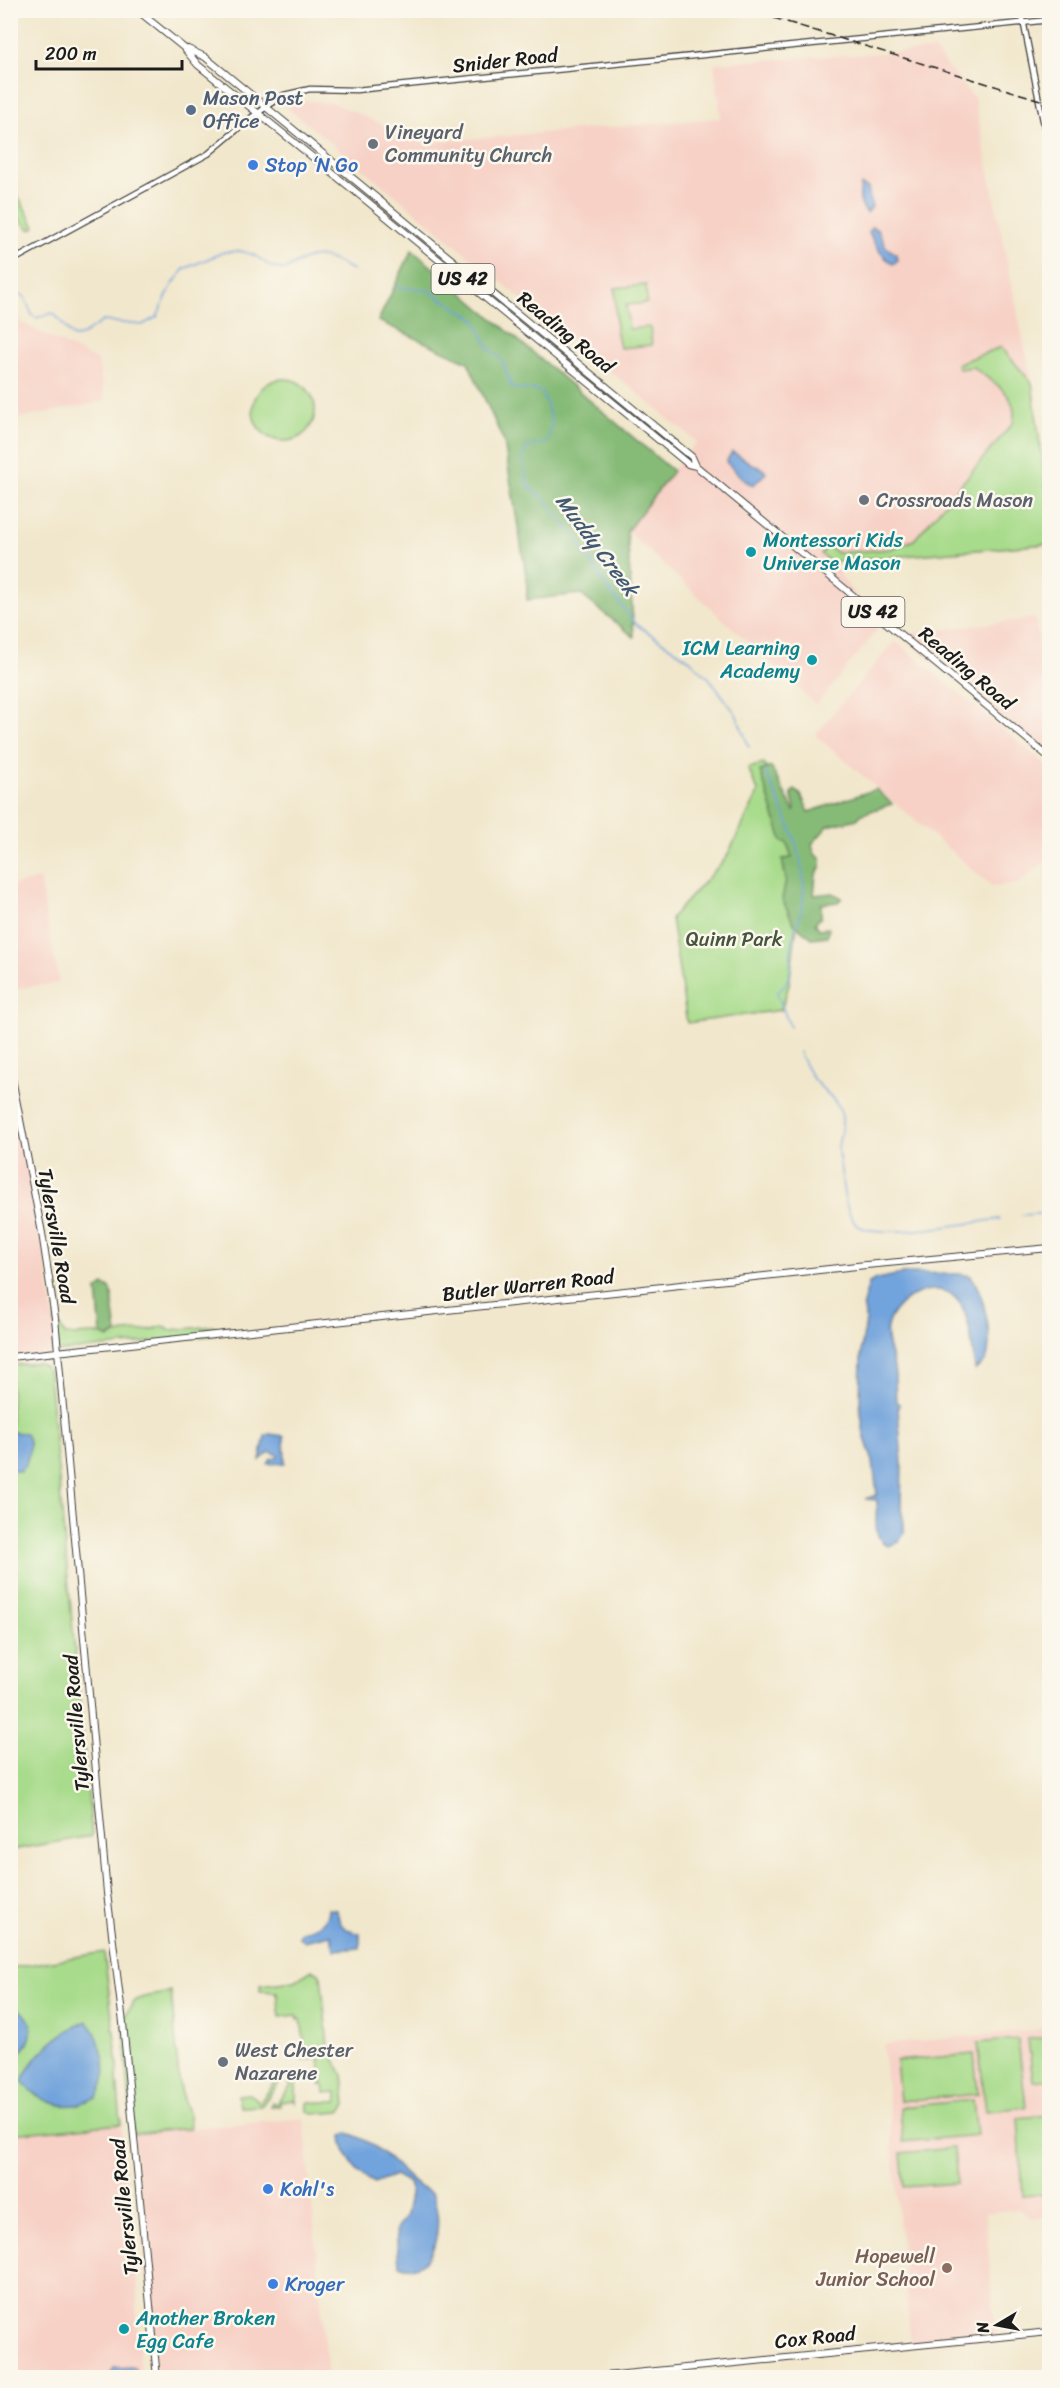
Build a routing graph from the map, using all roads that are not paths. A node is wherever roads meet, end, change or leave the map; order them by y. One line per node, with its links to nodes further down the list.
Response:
1 (137, 10): 5 (main road, Reading Road / US 42)
2 (1021, 10): 4 (street)
3 (1050, 20): 4 (street, Snider Road)
4 (1023, 23): 6 (street, Snider Road); 8 (street)
5 (184, 48): 6 (main road, Reading Road / US 42); 7 (main road, Reading Road / US 42)
6 (266, 107): 7 (street, Snider Road); 10 (main road, Reading Road / US 42)
7 (258, 112): 9 (street, Snider Road); 10 (main road, Reading Road / US 42)
8 (1050, 156)
9 (10, 262)
10 (696, 466): 11 (main road, Reading Road / US 42)
11 (1050, 758)
12 (10, 1068): 14 (main road, Tylersville Road)
13 (1050, 1248): 14 (main road, Butler Warren Road)
14 (58, 1352): 15 (main road, Butler Warren Road); 17 (main road, Tylersville Road)
15 (10, 1357)
16 (1050, 2332): 18 (main road, Cox Road)
17 (157, 2378)
18 (584, 2378)

